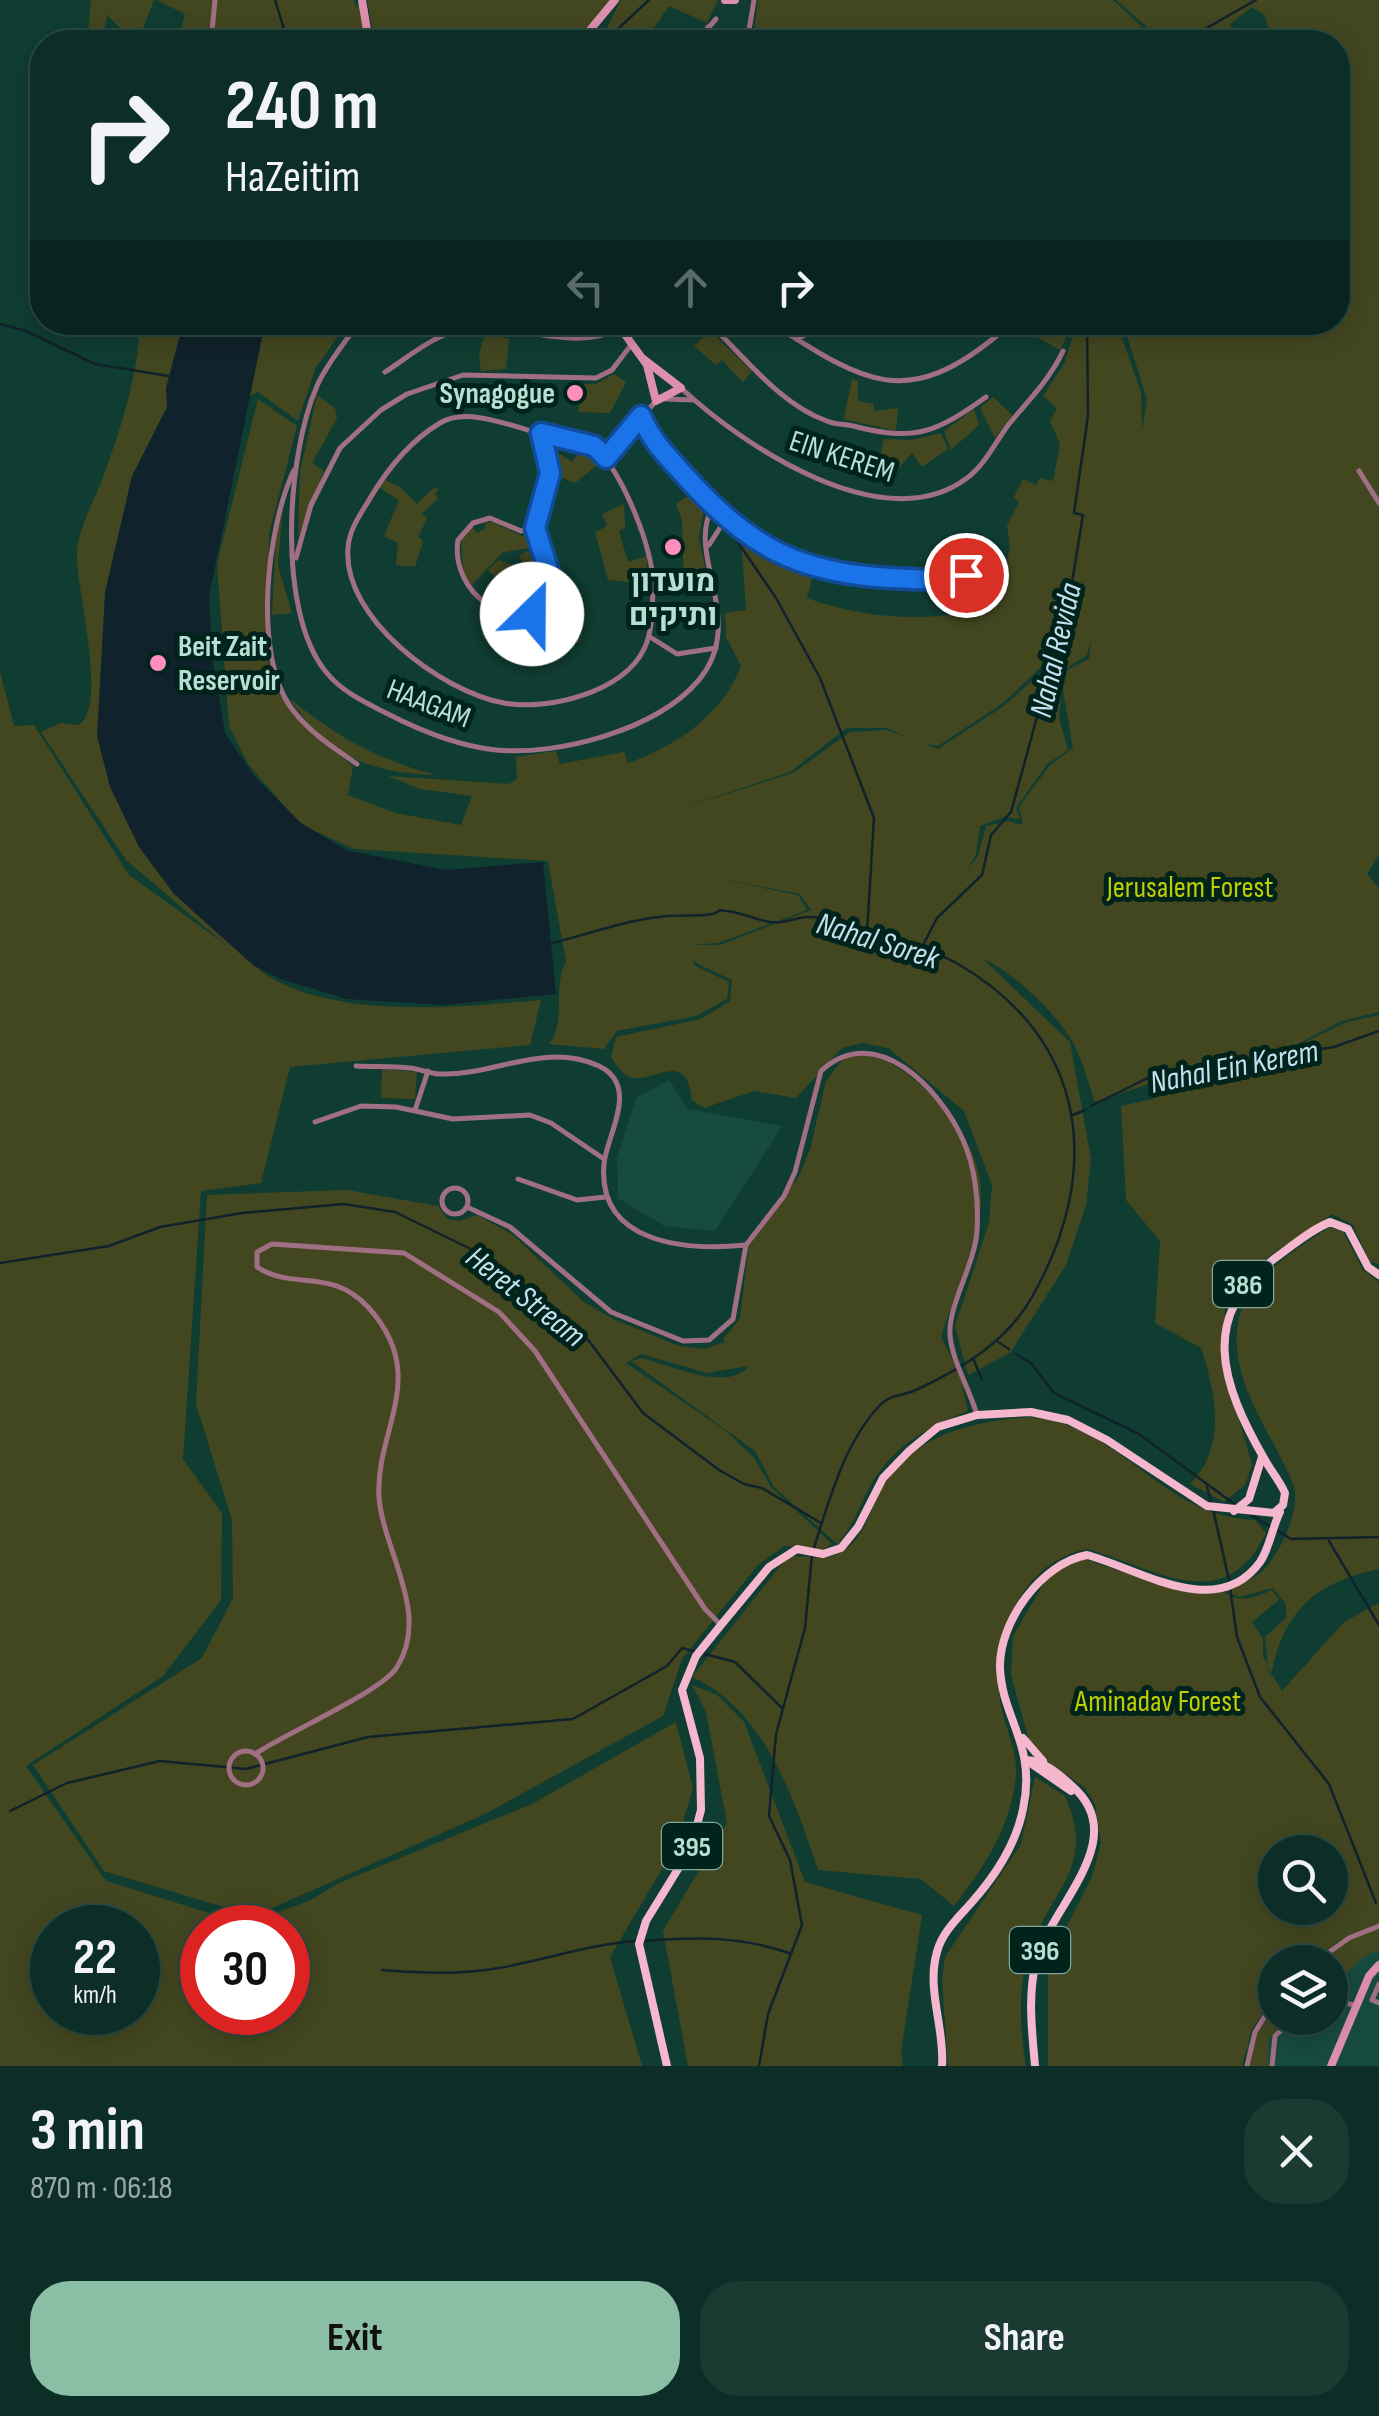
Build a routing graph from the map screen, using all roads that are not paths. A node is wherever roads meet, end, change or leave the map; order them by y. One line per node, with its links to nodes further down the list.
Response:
1 (215, 0): 9 (street)
2 (362, 0): 10 (street)
3 (615, 0): 11 (street)
4 (725, 0): 5 (street)
5 (735, 0)
6 (754, 0): 14 (street)
7 (716, 18): 8 (street)
8 (708, 27): 12 (street); 13 (street)
9 (212, 30)
10 (367, 30)
11 (597, 30)
12 (706, 30)
13 (710, 30)
14 (749, 30)
15 (350, 335): 38 (street, HAAGAM)
16 (450, 335): 28 (street)
17 (540, 335): 18 (street)
18 (601, 335)
19 (624, 335): 25 (street)
20 (722, 335): 30 (street)
21 (789, 335): 24 (street)
22 (805, 335): 24 (street)
23 (997, 335): 24 (street)
24 (796, 340)
25 (631, 345): 27 (street); 45 (street)
26 (1064, 350): 32 (street, EIN KEREM)
27 (642, 358): 29 (street); 31 (street)
28 (385, 372)
29 (681, 388): 31 (street); 32 (street, EIN KEREM)
30 (986, 397)
31 (660, 400): 32 (street); 33 (street)
32 (694, 400)
33 (641, 416): 35 (street); 41 (street)
34 (541, 433): 36 (street); 43 (street); 47 (street)
35 (622, 436): 36 (street); 37 (street)
36 (594, 446): 37 (street)
37 (606, 458): 47 (street)
38 (298, 464): 45 (street, HAAGAM); 49 (street)
39 (1360, 471): 40 (street)
40 (1379, 503)
41 (713, 507): 42 (street); 44 (street)
42 (726, 519): 44 (street); 46 (street)
43 (535, 528): 43 (street)
44 (708, 547): 48 (street)
45 (294, 560): 48 (street, HAAGAM)
46 (998, 566)
47 (648, 636): 48 (street)
48 (716, 648)
49 (356, 764)
50 (356, 1066): 51 (street)
51 (428, 1070): 52 (street); 54 (street)
52 (414, 1112): 53 (street); 54 (street)
53 (315, 1122)
54 (604, 1159): 56 (street)
55 (518, 1180): 56 (street)
56 (606, 1197): 58 (street)
57 (467, 1207): 57 (street); 58 (street)
58 (746, 1245): 60 (street)
59 (1379, 1275): 61 (main road, 386)
60 (978, 1415): 66 (main road, 395); 69 (main road, 395)
61 (1262, 1456): 62 (main road); 63 (main road, 386)
62 (1255, 1484): 63 (main road); 64 (main road)
63 (1280, 1484): 65 (main road)
64 (1249, 1499): 66 (main road); 67 (main road)
65 (1281, 1508): 67 (main road); 68 (main road)
66 (1234, 1511): 67 (main road, 395)
67 (1261, 1513): 68 (main road)
68 (1272, 1531): 70 (main road)
69 (721, 1625): 71 (street); 84 (main road, 395)
70 (1021, 1735): 72 (main road); 73 (main road)
71 (255, 1754): 71 (street)
72 (1026, 1760): 73 (main road); 74 (main road); 85 (main road)
73 (1050, 1768): 74 (main road)
74 (1095, 1847): 86 (main road, 396)
75 (1379, 1926): 76 (street)
76 (1339, 1945)
77 (1379, 1966): 81 (street)
78 (1379, 1984): 79 (street)
79 (1379, 2003)
80 (1348, 2004): 81 (street)
81 (1356, 2006): 89 (street)
82 (1258, 2027): 87 (street)
83 (1277, 2035): 88 (street)
84 (667, 2066)
85 (942, 2066)
86 (1035, 2066)
87 (1247, 2066)
88 (1272, 2066)
89 (1332, 2066)

